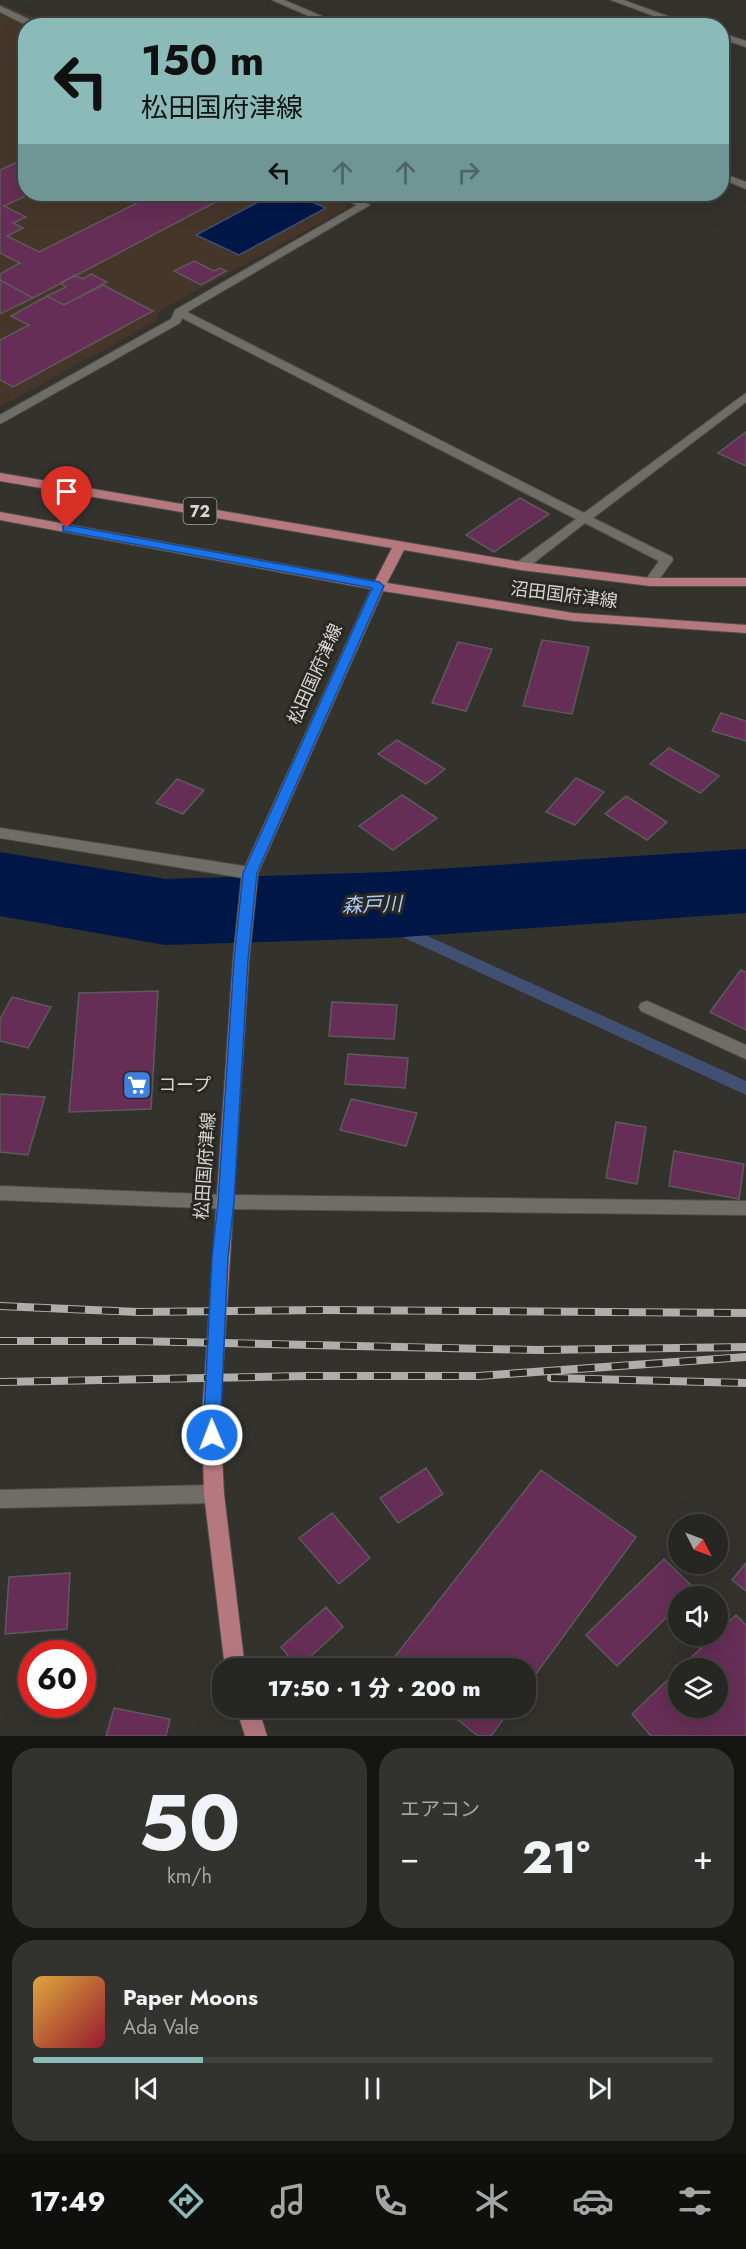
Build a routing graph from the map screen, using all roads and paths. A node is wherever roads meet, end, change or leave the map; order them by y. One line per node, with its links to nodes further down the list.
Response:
1 (276, 0): 5 (street)
2 (615, 0): 6 (street)
3 (0, 9): 4 (street)
4 (19, 18)
5 (321, 18)
6 (668, 18)
7 (729, 38): 8 (street)
8 (746, 44)
9 (729, 179): 10 (street)
10 (746, 186)
11 (354, 201): 12 (street)
12 (179, 312): 14 (street); 17 (street)
13 (746, 396): 17 (street)
14 (0, 420)
15 (0, 477): 18 (main road, 72)
16 (0, 516): 22 (main road, 72)
17 (586, 517): 19 (street); 20 (street)
18 (400, 545): 19 (main road, 沼田国府津線); 22 (main road, 松田国府津線)
19 (521, 566): 20 (main road, 沼田国府津線)
20 (650, 582): 21 (main road, 沼田国府津線)
21 (746, 582)
22 (379, 586): 23 (main road, 沼田国府津線); 25 (main road, 松田国府津線)
23 (746, 629)
24 (0, 833): 25 (street)
25 (250, 878): 29 (main road, 松田国府津線)
26 (647, 1007): 27 (street)
27 (746, 1052)
28 (0, 1192): 29 (street)
29 (226, 1202): 30 (street); 31 (main road, 松田国府津線)
30 (746, 1208)
31 (214, 1494): 32 (street); 33 (main road, 松田国府津線)
32 (0, 1499)
33 (234, 1658)
34 (250, 1718): 35 (main road)
35 (256, 1736)

